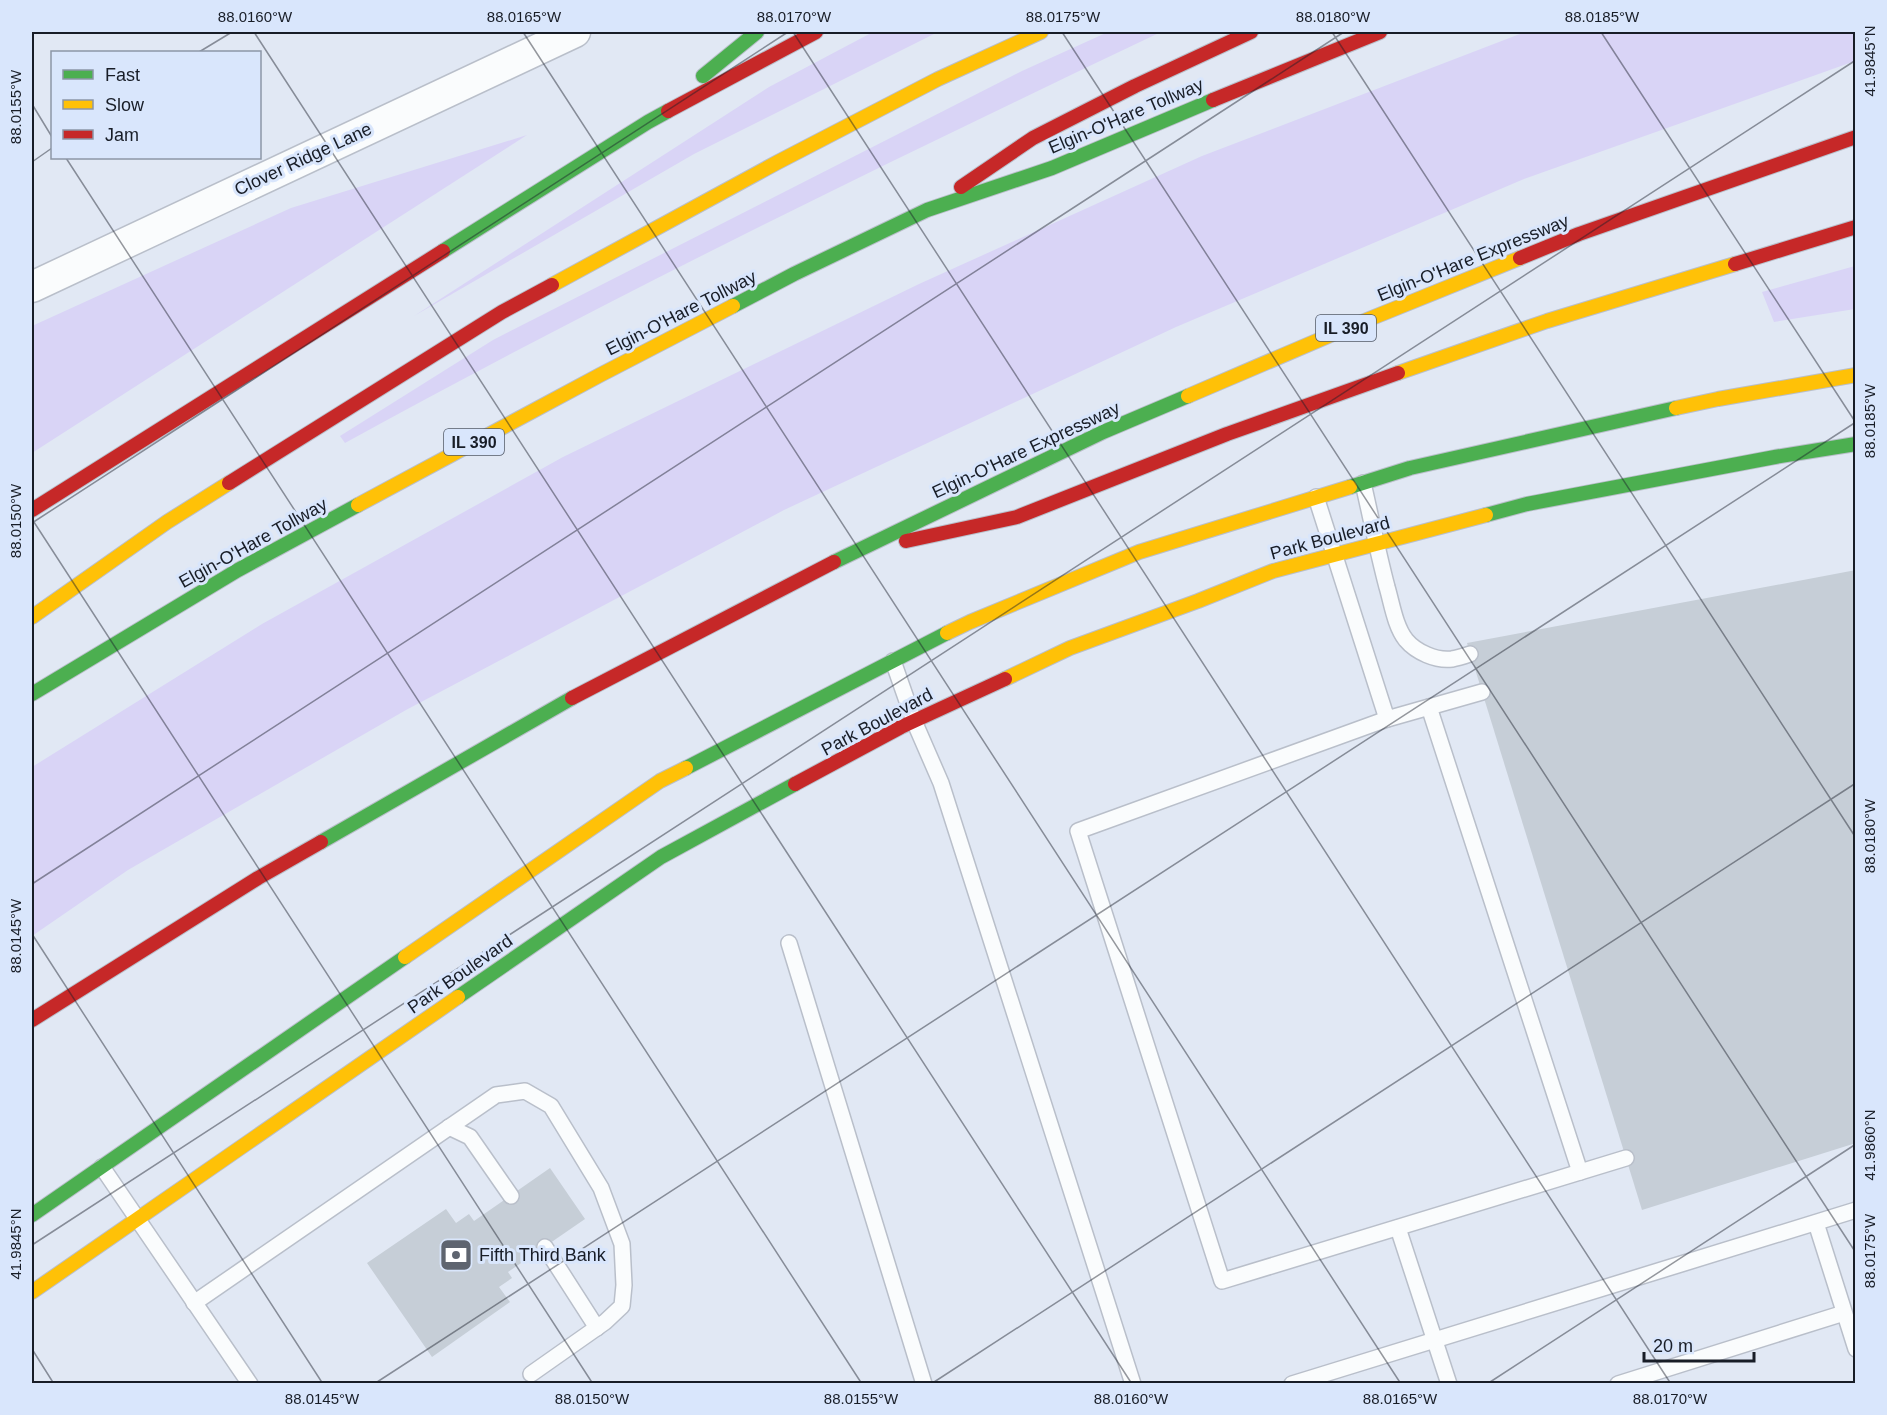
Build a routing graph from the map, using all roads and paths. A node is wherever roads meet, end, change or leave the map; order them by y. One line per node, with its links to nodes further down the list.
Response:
1 (575, 32): 7 (street, Clover Ridge Lane)
2 (757, 32): 8 (main road)
3 (816, 32): 8 (main road)
4 (1041, 32): 21 (main road)
5 (1251, 32): 10 (main road)
6 (1380, 32): 10 (main road, Elgin-O'Hare Tollway / IL 390)
7 (530, 41): 12 (street, Clover Ridge Lane)
8 (648, 122): 17 (main road)
9 (1856, 137): 19 (main road, Elgin-O'Hare Expressway / IL 390)
10 (927, 210): 25 (main road, Elgin-O'Hare Tollway / IL 390)
11 (1856, 227): 19 (main road)
12 (32, 287)
13 (1856, 375): 15 (main road)
14 (1856, 444): 18 (main road, Park Boulevard)
15 (1363, 483): 16 (main road); 18 (lane)
16 (1316, 497): 20 (lane); 23 (main road)
17 (32, 510)
18 (1376, 544): 20 (main road, Park Boulevard); 22 (lane)
19 (851, 553): 30 (main road, IL 390)
20 (1335, 555): 27 (lane); 28 (main road, Park Boulevard)
21 (32, 617)
22 (1470, 654)
23 (893, 661): 28 (lane); 33 (main road)
24 (1482, 692): 26 (lane)
25 (32, 694)
26 (1429, 707): 27 (lane); 34 (lane)
27 (1387, 719): 40 (lane)
28 (914, 721): 38 (main road, Park Boulevard); 51 (lane)
29 (789, 943): 50 (lane)
30 (32, 1020)
31 (448, 1127): 35 (lane); 43 (lane); 45 (lane)
32 (1626, 1158): 34 (lane)
33 (102, 1167): 37 (main road); 38 (lane)
34 (1580, 1172): 40 (lane)
35 (511, 1196)
36 (1856, 1210): 39 (lane)
37 (32, 1215)
38 (137, 1220): 42 (main road, Park Boulevard); 43 (lane)
39 (1816, 1223): 44 (lane); 46 (lane)
40 (1398, 1228): 46 (lane)
41 (545, 1247): 45 (lane)
42 (32, 1292)
43 (194, 1303): 49 (lane)
44 (1844, 1312): 47 (lane); 54 (lane)
45 (597, 1328): 48 (lane)
46 (1435, 1339): 52 (lane); 53 (lane)
47 (1856, 1350)
48 (531, 1374)
49 (250, 1383)
50 (924, 1383)
51 (1133, 1383)
52 (1292, 1383)
53 (1449, 1383)
54 (1618, 1383)

